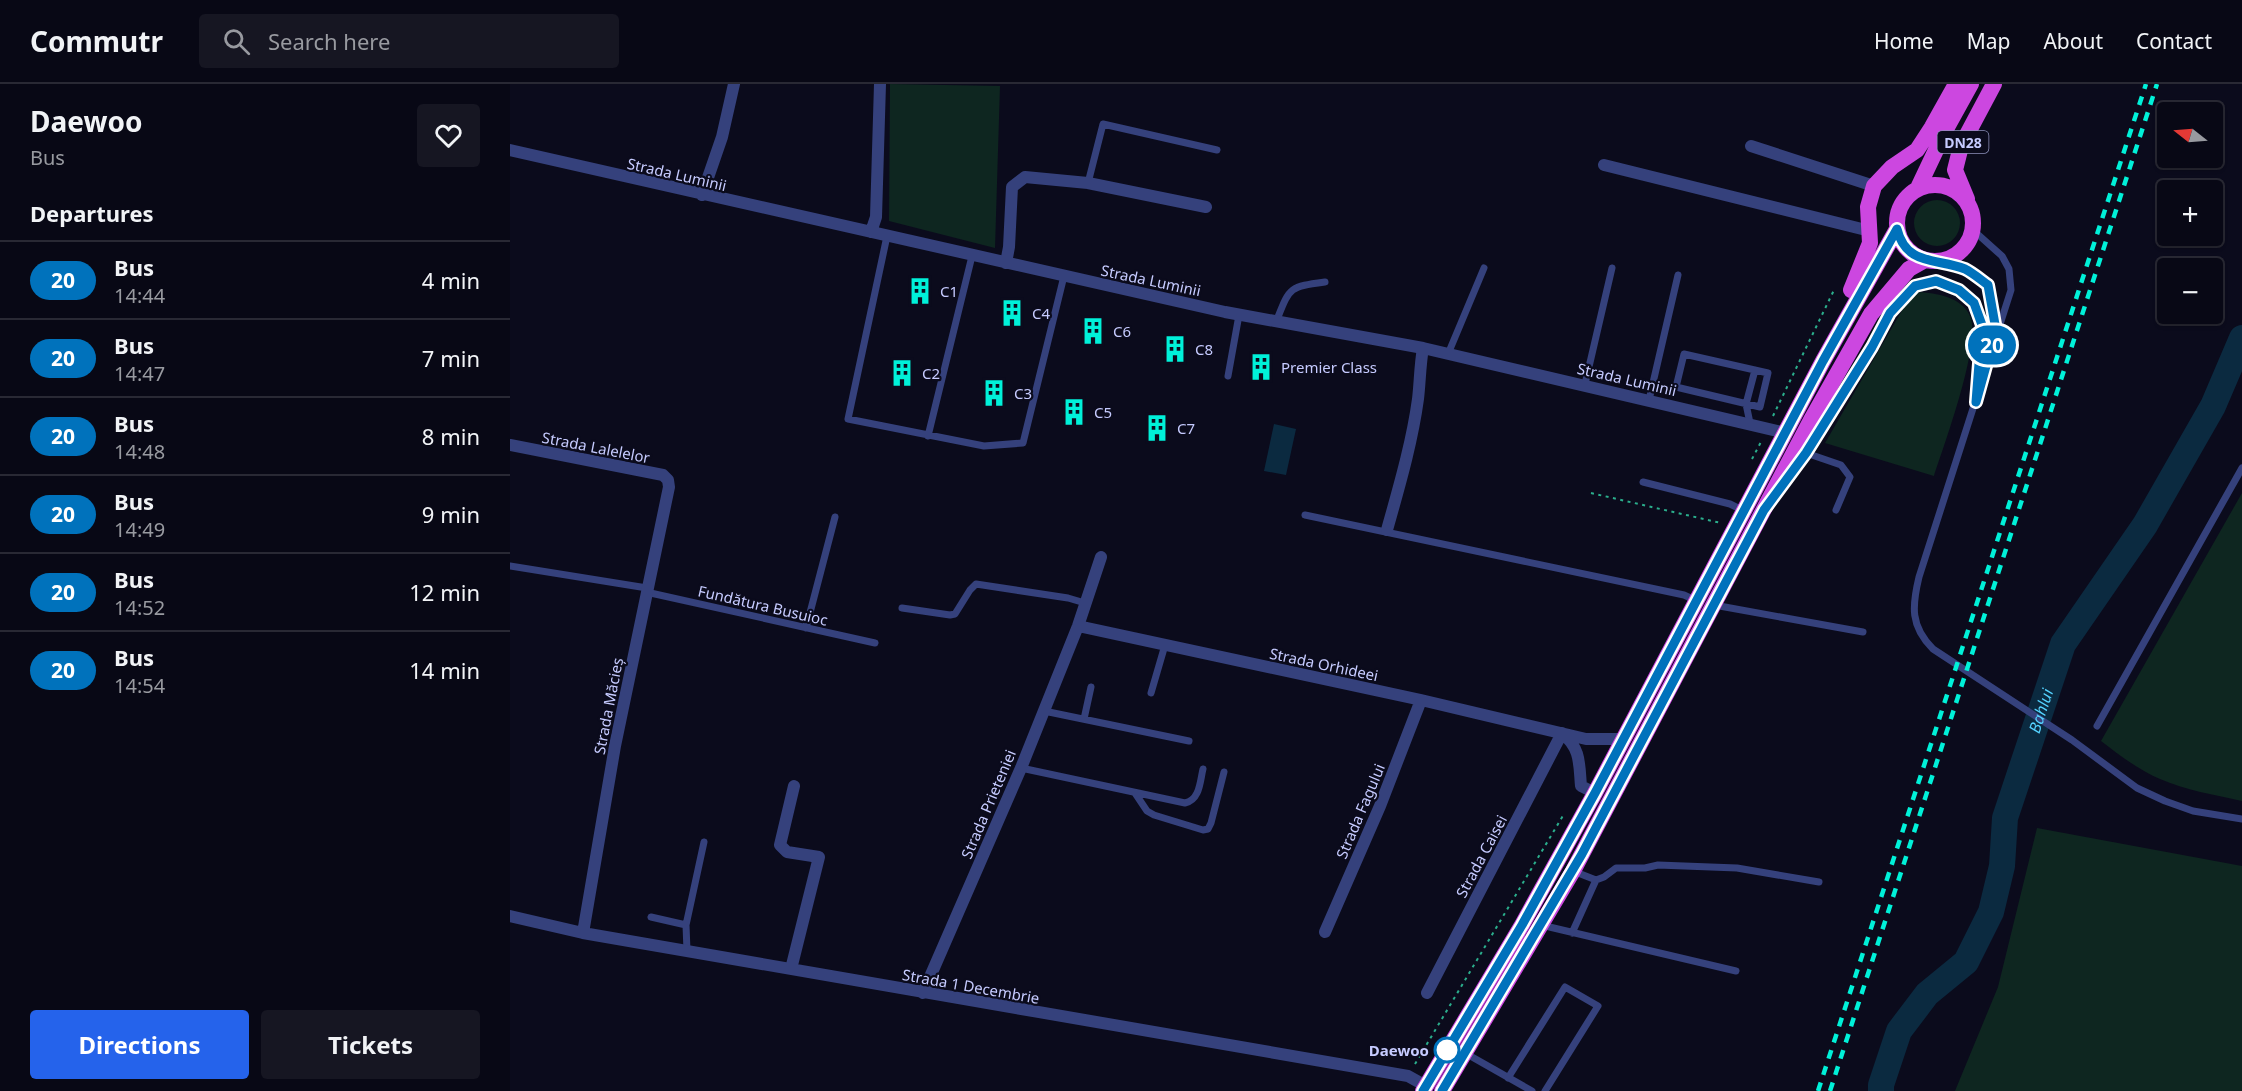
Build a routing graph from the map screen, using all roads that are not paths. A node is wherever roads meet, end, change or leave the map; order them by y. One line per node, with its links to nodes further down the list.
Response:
1 (734, 84): 13 (street)
2 (880, 84): 19 (street)
3 (1956, 84): 11 (highway)
4 (1971, 84): 12 (highway, DN28)
5 (1994, 84): 14 (highway, DN28)
6 (1751, 146): 11 (street)
7 (510, 150): 13 (street, Strada Luminii)
8 (1217, 150): 10 (lane)
9 (1604, 165): 18 (street)
10 (1088, 183): 15 (street); 23 (street)
11 (1874, 186): 18 (highway)
12 (1918, 188): 14 (highway); 16 (highway, DN28)
13 (702, 195): 19 (street, Strada Luminii)
14 (1968, 203): 17 (highway, DN28)
15 (1206, 207)
16 (1897, 229): 22 (highway); 34 (highway, DN28)
17 (1973, 230): 22 (highway); 31 (lane)
18 (1870, 231): 34 (highway)
19 (871, 232): 20 (street, Strada Luminii)
20 (887, 236): 21 (street, Strada Luminii); 43 (lane)
21 (972, 256): 23 (street, Strada Luminii); 43 (lane)
22 (1932, 261): 31 (lane); 49 (highway)
23 (1006, 263): 27 (street, Strada Luminii)
24 (1485, 268): 33 (lane)
25 (1612, 268): 37 (lane)
26 (1678, 274): 38 (lane)
27 (1064, 276): 29 (street, Strada Luminii); 43 (lane)
28 (1326, 282): 30 (lane)
29 (1239, 315): 30 (street, Strada Luminii); 36 (lane)
30 (1276, 322): 32 (street, Strada Luminii)
31 (1996, 330): 39 (lane)
32 (1423, 348): 33 (street, Strada Luminii); 54 (street)
33 (1448, 354): 37 (street, Strada Luminii)
34 (1823, 361): 42 (highway, DN28)
35 (1755, 370): 40 (lane); 40 (lane); 40 (lane)
36 (1228, 376)
37 (1585, 384): 38 (street, Strada Luminii)
38 (1649, 400): 41 (street, Strada Luminii)
39 (1976, 402): 45 (lane); 82 (lane)
40 (1746, 404): 41 (lane)
41 (1750, 423): 42 (street, Strada Luminii)
42 (1786, 432): 51 (highway, DN28)
43 (928, 436)
44 (510, 445): 48 (street, Strada Lalelelor)
45 (1806, 453): 49 (lane); 50 (lane)
46 (2242, 468): 72 (lane)
47 (1644, 482): 51 (lane)
48 (669, 487): 57 (street, Strada Măcieș)
49 (1764, 510): 60 (highway)
50 (1836, 510)
51 (1744, 511): 58 (highway, DN28)
52 (1305, 514): 54 (lane)
53 (836, 517): 63 (lane)
54 (1387, 530): 58 (lane)
55 (1101, 557): 59 (street, Strada Prieteniei)
56 (510, 566): 57 (lane, Fundătura Busuioc)
57 (646, 590): 63 (lane, Fundătura Busuioc); 92 (street, Strada Măcieș)
58 (1697, 601): 74 (highway, DN28)
59 (1085, 603): 61 (lane); 62 (street, Strada Prieteniei)
60 (1714, 605): 64 (lane); 84 (highway)
61 (902, 608)
62 (1078, 626): 66 (street, Strada Orhideei); 70 (street, Strada Prieteniei)
63 (806, 628): 65 (lane, Fundătura Busuioc)
64 (1863, 632)
65 (875, 643)
66 (1165, 645): 68 (lane); 69 (street, Strada Orhideei)
67 (1091, 687): 71 (lane)
68 (1151, 693)
69 (1421, 700): 73 (street, Strada Orhideei); 91 (street, Strada Fagului)
70 (1044, 711): 71 (lane); 76 (street, Strada Prieteniei)
71 (1084, 719): 75 (lane)
72 (2097, 726)
73 (1563, 733): 74 (street, Strada Orhideei); 81 (street); 98 (street, Strada Caisei)
74 (1624, 739): 81 (highway, DN28)
75 (1189, 741)
76 (1021, 768): 80 (lane); 97 (street, Strada Prieteniei)
77 (1203, 769): 80 (lane)
78 (1224, 772): 80 (lane)
79 (794, 786): 95 (street)
80 (1136, 792)
81 (1595, 793): 101 (highway, DN28)
82 (2242, 819)
83 (704, 843): 89 (lane)
84 (1573, 871): 85 (lane); 90 (highway)
85 (1596, 880): 86 (lane); 93 (lane)
86 (1819, 882)
87 (510, 916): 92 (street, Strada 1 Decembrie)
88 (651, 917): 89 (lane)
89 (686, 925): 94 (lane)
90 (1541, 925): 93 (lane); 99 (highway)
91 (1325, 932)
92 (583, 933): 94 (street, Strada 1 Decembrie)
93 (1572, 933): 96 (lane)
94 (687, 951): 95 (street, Strada 1 Decembrie)
95 (791, 969): 97 (street, Strada 1 Decembrie)
96 (1736, 971)
97 (923, 993): 101 (street, Strada 1 Decembrie)
98 (1427, 993)
99 (1465, 1053): 100 (lane); 102 (highway)
100 (1508, 1078): 103 (lane); 104 (lane)
101 (1424, 1088)
102 (1442, 1091)
103 (1532, 1091)
104 (1545, 1091)

